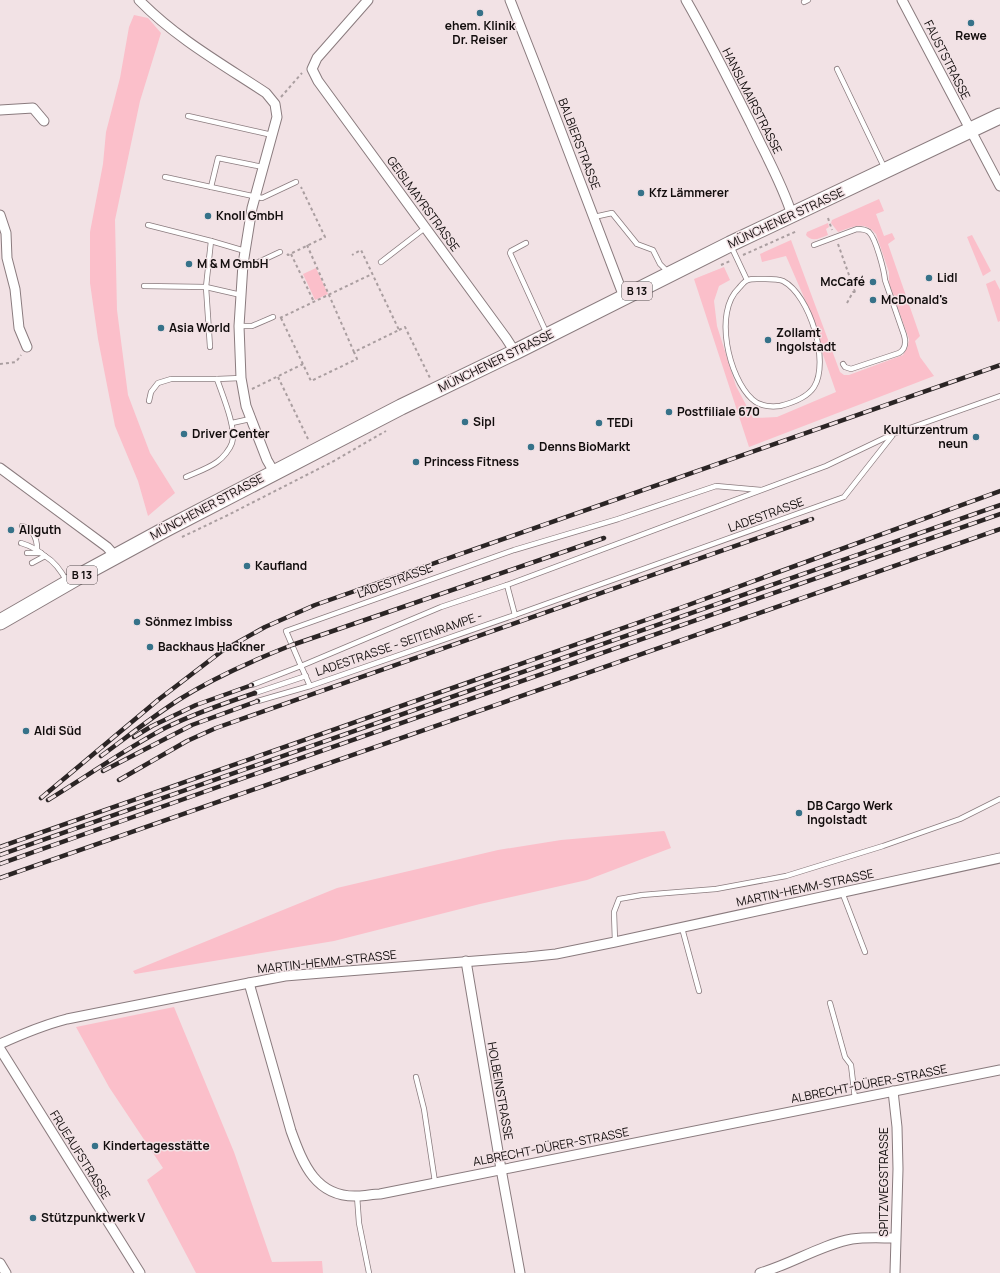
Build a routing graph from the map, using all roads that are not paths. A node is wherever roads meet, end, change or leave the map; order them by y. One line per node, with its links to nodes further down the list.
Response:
1 (139, 0): 12 (street)
2 (368, 0): 24 (street, GEISLMAYRSTRASSE)
3 (510, 0): 22 (street, BALBIERSTRASSE)
4 (686, 0): 21 (street, HANSLMAIRSTRASSE)
5 (902, 0): 11 (street, FAUSTSTRASSE)
6 (838, 69): 14 (lane)
7 (0, 110): 10 (street)
8 (188, 116): 12 (lane)
9 (1000, 116): 11 (main road, MÜNCHENER STRASSE / B 13)
10 (44, 120)
11 (970, 130): 14 (main road, MÜNCHENER STRASSE / B 13); 17 (street, FAUSTSTRASSE)
12 (272, 135): 13 (street)
13 (263, 167): 18 (lane); 19 (street)
14 (885, 171): 21 (main road, MÜNCHENER STRASSE / B 13)
15 (165, 177): 18 (lane)
16 (296, 182): 19 (lane)
17 (1000, 186)
18 (211, 188): 19 (lane)
19 (255, 197): 29 (street)
20 (0, 215): 31 (street)
21 (792, 215): 27 (main road, MÜNCHENER STRASSE / B 13)
22 (594, 217): 34 (lane); 39 (street, BALBIERSTRASSE)
23 (148, 225): 25 (lane)
24 (426, 228): 32 (lane); 45 (street, GEISLMAYRSTRASSE)
25 (211, 241): 29 (lane); 37 (lane)
26 (526, 243): 42 (lane)
27 (730, 244): 34 (main road, MÜNCHENER STRASSE / B 13); 35 (lane)
28 (814, 245): 46 (lane)
29 (245, 251): 33 (street)
30 (280, 252): 33 (lane)
31 (3, 258): 43 (street)
32 (381, 262)
33 (243, 264): 38 (street)
34 (670, 274): 39 (main road, MÜNCHENER STRASSE / B 13)
35 (747, 280): 35 (lane)
36 (144, 286): 37 (lane)
37 (206, 288): 38 (lane); 44 (lane)
38 (242, 295): 41 (street)
39 (624, 297): 42 (main road, MÜNCHENER STRASSE / B 13)
40 (273, 318): 41 (lane)
41 (239, 326): 47 (street)
42 (547, 336): 45 (main road, MÜNCHENER STRASSE / B 13)
43 (27, 347)
44 (210, 347)
45 (515, 352): 55 (main road, MÜNCHENER STRASSE / B 13)
46 (843, 364)
47 (241, 378): 48 (lane); 51 (street)
48 (218, 379): 50 (lane); 52 (lane)
49 (1000, 396): 53 (lane)
50 (149, 401)
51 (250, 419): 52 (lane); 55 (street)
52 (232, 423): 56 (lane)
53 (893, 434): 57 (lane, LADESTRASSE); 67 (lane, LADESTRASSE)
54 (0, 468): 63 (street)
55 (274, 472): 63 (main road, MÜNCHENER STRASSE / B 13)
56 (186, 477)
57 (762, 490): 66 (lane, LADESTRASSE); 69 (lane, LADESTRASSE)
58 (22, 526): 60 (lane)
59 (21, 544): 60 (lane)
60 (36, 549): 62 (lane)
61 (27, 553): 62 (lane)
62 (43, 555): 64 (lane); 65 (lane)
63 (115, 556): 65 (main road, MÜNCHENER STRASSE / B 13)
64 (32, 564)
65 (68, 583): 68 (main road, MÜNCHENER STRASSE / B 13)
66 (508, 585): 67 (lane); 69 (lane, LADESTRASSE)
67 (514, 615): 72 (lane, LADESTRASSE - SEITENRAMPE -)
68 (0, 622)
69 (300, 666): 70 (lane, LADESTRASSE - SEITENRAMPE -); 71 (lane)
70 (306, 676): 72 (lane, LADESTRASSE - SEITENRAMPE -); 73 (lane)
71 (252, 685)
72 (310, 686): 74 (lane)
73 (255, 693)
74 (258, 701)
75 (1000, 800): 79 (lane, MARTIN-HEMM-STRASSE)
76 (1000, 858): 77 (street, MARTIN-HEMM-STRASSE)
77 (842, 892): 78 (street, MARTIN-HEMM-STRASSE); 80 (lane)
78 (682, 928): 79 (street, MARTIN-HEMM-STRASSE); 83 (lane)
79 (615, 942): 81 (street, MARTIN-HEMM-STRASSE)
80 (865, 952)
81 (466, 961): 82 (street, MARTIN-HEMM-STRASSE); 91 (street, HOLBEINSTRASSE)
82 (249, 983): 85 (street, MARTIN-HEMM-STRASSE); 93 (street, ALBRECHT-DÜRER-STRASSE)
83 (699, 991)
84 (830, 1003): 90 (lane)
85 (0, 1044)
86 (0, 1049): 97 (street, FRUEAUFSTRASSE)
87 (1000, 1070): 89 (street, ALBRECHT-DÜRER-STRASSE)
88 (416, 1076): 92 (lane)
89 (892, 1092): 90 (street, ALBRECHT-DÜRER-STRASSE); 94 (street, SPITZWEGSTRASSE)
90 (855, 1099): 91 (street, ALBRECHT-DÜRER-STRASSE)
91 (501, 1169): 92 (street, ALBRECHT-DÜRER-STRASSE); 99 (street, HOLBEINSTRASSE)
92 (435, 1182): 93 (street, ALBRECHT-DÜRER-STRASSE)
93 (357, 1196): 98 (lane)
94 (895, 1238): 100 (street); 101 (street, SPITZWEGSTRASSE)
95 (0, 1263): 96 (street)
96 (6, 1273)
97 (140, 1273)
98 (369, 1273)
99 (520, 1273)
100 (760, 1273)
101 (894, 1273)

